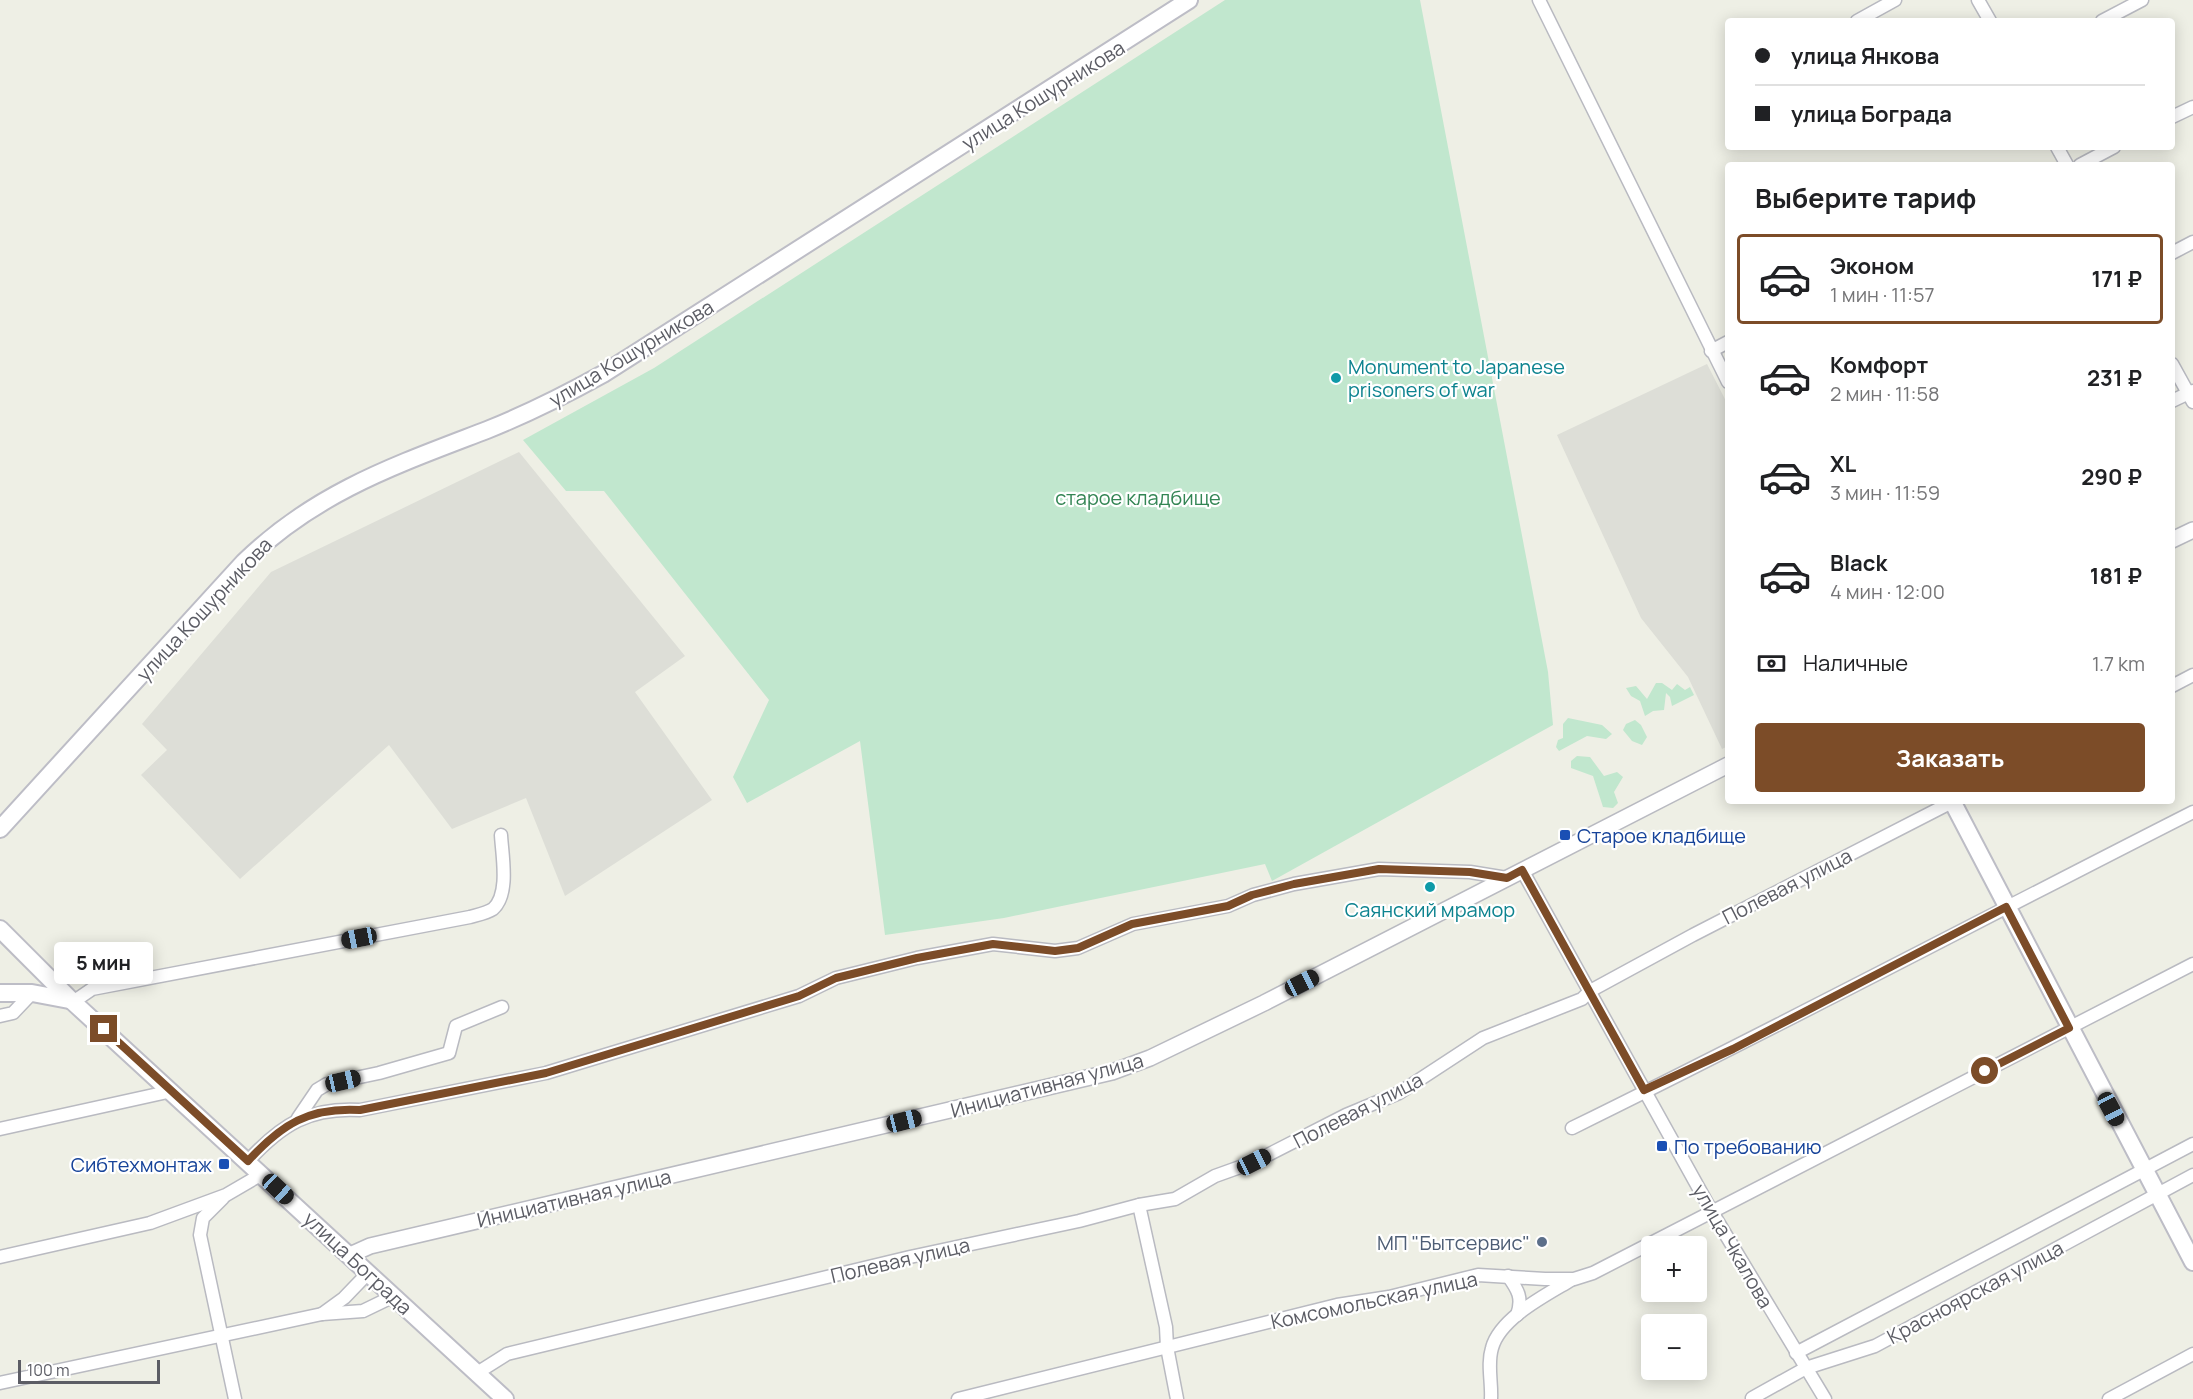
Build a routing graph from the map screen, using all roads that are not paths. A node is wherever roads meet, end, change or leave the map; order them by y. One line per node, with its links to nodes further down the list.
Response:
1 (1189, 0): 29 (main road, улица Кошурникова)
2 (1539, 0): 16 (street)
3 (1895, 0): 6 (street)
4 (1978, 0): 7 (street)
5 (2142, 0): 8 (street)
6 (1862, 18)
7 (1988, 18)
8 (2108, 18)
9 (2193, 107): 10 (street)
10 (2175, 116)
11 (2109, 150): 12 (street)
12 (2085, 162)
13 (2193, 242): 14 (street)
14 (2175, 251)
15 (1725, 344): 16 (street)
16 (1711, 351): 18 (street)
17 (2175, 369): 19 (street)
18 (1725, 377)
19 (2191, 395): 20 (street)
20 (2175, 400)
21 (2193, 530): 22 (street)
22 (2175, 539)
23 (2193, 675): 24 (street)
24 (2175, 684)
25 (1725, 767): 31 (street, Инициативная улица)
26 (1947, 804): 36 (street, Полевая улица)
27 (1954, 804): 33 (main road)
28 (2193, 812): 33 (street)
29 (0, 829)
30 (501, 835): 39 (street)
31 (1522, 870): 32 (street, Инициативная улица); 36 (street, улица Чкалова)
32 (1507, 878): 45 (street); 57 (street, Инициативная улица)
33 (2006, 907): 42 (main road); 43 (street)
34 (0, 929): 39 (main road, улица Бограда)
35 (2193, 964): 42 (street, Комсомольская улица)
36 (1590, 991): 43 (street, улица Чкалова); 55 (street, Полевая улица)
37 (0, 993): 38 (main road)
38 (32, 993): 39 (main road); 41 (street)
39 (73, 1002): 44 (main road, улица Бограда)
40 (502, 1006): 45 (street)
41 (0, 1016)
42 (2069, 1028): 50 (main road); 56 (street, Комсомольская улица)
43 (1644, 1090): 46 (street); 56 (street, улица Чкалова)
44 (172, 1091): 47 (street); 49 (main road, улица Бограда)
45 (298, 1118): 49 (street)
46 (1572, 1128)
47 (0, 1129)
48 (2193, 1144): 50 (street, Красноярская улица)
49 (248, 1161): 51 (main road, улица Бограда)
50 (2143, 1170): 53 (main road); 68 (street, Красноярская улица)
51 (262, 1174): 54 (street); 57 (main road, улица Бограда)
52 (2193, 1174): 53 (street, Красноярская улица)
53 (2157, 1194): 59 (main road); 70 (street, Красноярская улица)
54 (226, 1196): 58 (street); 66 (street)
55 (1139, 1205): 67 (street); 71 (street, Полевая улица)
56 (1712, 1212): 62 (street, Комсомольская улица); 68 (street, улица Чкалова)
57 (350, 1255): 60 (main road, улица Бограда)
58 (0, 1257)
59 (2193, 1262)
60 (368, 1273): 63 (main road, улица Бограда); 64 (street)
61 (1508, 1276): 62 (street, Комсомольская улица); 65 (street); 67 (street, Комсомольская улица)
62 (1574, 1279): 65 (street)
63 (394, 1296): 64 (street); 71 (main road, улица Бограда)
64 (322, 1314): 66 (street)
65 (1517, 1315): 78 (street)
66 (221, 1334): 72 (street); 75 (street)
67 (1167, 1347): 76 (street, Комсомольская улица); 77 (street)
68 (1796, 1353): 70 (street, улица Чкалова)
69 (2193, 1354): 80 (street)
70 (1806, 1368): 74 (street, Красноярская улица); 79 (street, улица Чкалова)
71 (477, 1373): 73 (main road, улица Бограда)
72 (0, 1383)
73 (501, 1398)
74 (1752, 1398)
75 (235, 1399)
76 (957, 1399)
77 (1177, 1399)
78 (1491, 1399)
79 (1825, 1399)
80 (2109, 1399)

